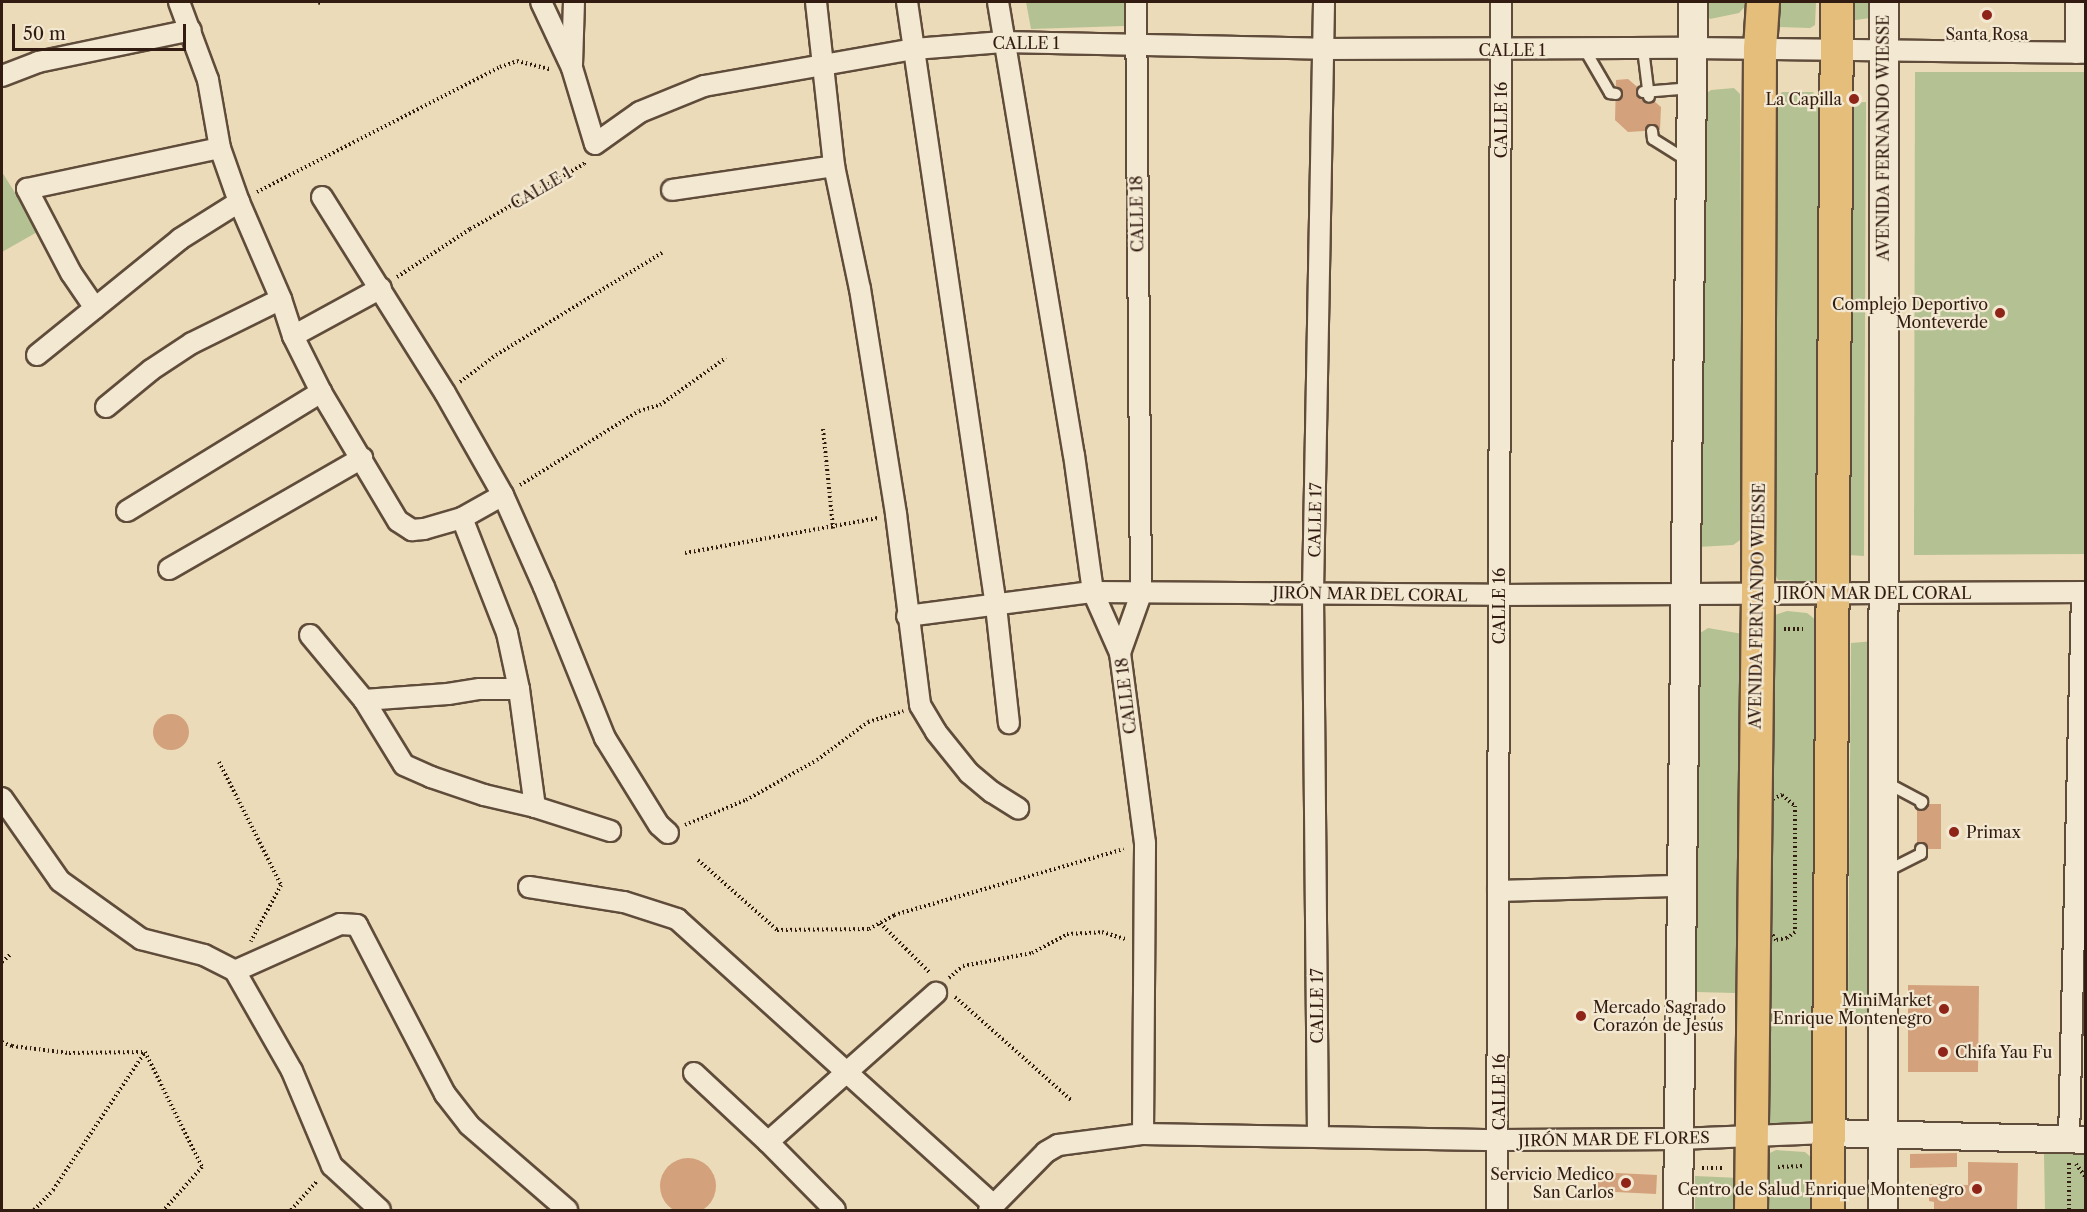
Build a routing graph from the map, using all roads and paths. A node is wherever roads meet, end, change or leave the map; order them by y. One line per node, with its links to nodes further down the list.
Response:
1 (179, 2): 15 (street)
2 (541, 2): 29 (street)
3 (574, 2): 29 (street)
4 (816, 2): 28 (street)
5 (907, 2): 19 (street)
6 (998, 2): 16 (street)
7 (1136, 2): 17 (street, CALLE 18)
8 (1324, 2): 20 (street, CALLE 17)
9 (1502, 2): 24 (street, CALLE 16)
10 (1693, 2): 18 (main road)
11 (1763, 2): 22 (main road, AVENIDA FERNANDO WIESSE)
12 (1837, 2): 25 (main road)
13 (1884, 2): 26 (main road, AVENIDA FERNANDO WIESSE)
14 (2076, 2): 27 (street)
15 (191, 30): 30 (street); 35 (street)
16 (1003, 42): 17 (street, CALLE 1); 19 (street, CALLE 1); 60 (street)
17 (1136, 44): 20 (street, CALLE 1); 66 (street, CALLE 18)
18 (1692, 48): 21 (street, CALLE 1); 22 (street, CALLE 1); 31 (main road)
19 (914, 49): 28 (street, CALLE 1); 69 (street)
20 (1324, 49): 24 (street, CALLE 1); 61 (street, CALLE 17)
21 (1643, 49): 23 (street, CALLE 1); 31 (lane)
22 (1760, 49): 25 (street, CALLE 1); 64 (main road, AVENIDA FERNANDO WIESSE)
23 (1585, 50): 24 (street, CALLE 1); 32 (lane)
24 (1502, 51): 68 (street, CALLE 16)
25 (1837, 52): 26 (street, CALLE 1); 65 (main road)
26 (1884, 52): 27 (street, CALLE 1); 62 (main road, AVENIDA FERNANDO WIESSE)
27 (2081, 53)
28 (824, 64): 34 (street, CALLE 1); 37 (street)
29 (572, 68): 34 (street); 40 (path)
30 (2, 76)
31 (1692, 88): 36 (main road)
32 (1616, 94)
33 (1652, 131): 36 (lane)
34 (595, 144): 42 (path, CALLE 1)
35 (220, 148): 40 (street); 44 (street)
36 (1691, 163): 67 (main road)
37 (834, 166): 38 (street); 55 (street)
38 (672, 190)
39 (322, 197): 42 (street)
40 (239, 202): 43 (street); 44 (street)
41 (662, 253): 49 (path)
42 (381, 288): 45 (street); 49 (street)
43 (281, 299): 45 (street); 50 (street)
44 (95, 308): 46 (street)
45 (293, 336): 48 (street)
46 (37, 355)
47 (726, 358): 53 (path)
48 (321, 392): 52 (street); 54 (street)
49 (446, 393): 53 (street)
50 (106, 407)
51 (822, 429): 57 (path)
52 (362, 459): 56 (street); 59 (street)
53 (503, 495): 56 (street); 88 (street)
54 (127, 511)
55 (896, 514): 57 (path); 70 (street)
56 (462, 518): 75 (street)
57 (833, 528): 58 (path)
58 (685, 552)
59 (169, 569)
60 (1093, 592): 66 (street, JIRÓN MAR DEL CORAL); 69 (street, JIRÓN MAR DEL CORAL); 74 (street)
61 (1313, 592): 66 (street, JIRÓN MAR DEL CORAL); 68 (street, JIRÓN MAR DEL CORAL); 112 (street, CALLE 17)
62 (1881, 592): 63 (street, JIRÓN MAR DEL CORAL); 65 (street, JIRÓN MAR DEL CORAL); 80 (main road, AVENIDA FERNANDO WIESSE)
63 (2084, 592): 81 (street)
64 (1758, 593): 65 (street, JIRÓN MAR DEL CORAL); 67 (street, JIRÓN MAR DEL CORAL); 113 (main road, AVENIDA FERNANDO WIESSE)
65 (1831, 593): 109 (main road)
66 (1141, 594): 74 (street, CALLE 18)
67 (1684, 594): 68 (street, JIRÓN MAR DEL CORAL); 93 (main road)
68 (1500, 595): 95 (street, CALLE 16)
69 (996, 606): 70 (street, JIRÓN MAR DEL CORAL); 78 (street)
70 (907, 616): 77 (street)
71 (1809, 628): 72 (path)
72 (1775, 629)
73 (310, 635): 76 (street)
74 (1120, 653): 89 (street, CALLE 18)
75 (519, 689): 76 (street); 85 (street)
76 (364, 700): 85 (street)
77 (920, 705): 86 (street); 88 (path)
78 (1009, 723)
79 (219, 762): 102 (path)
80 (1882, 780): 84 (lane); 92 (main road, AVENIDA FERNANDO WIESSE)
81 (2081, 780): 100 (street)
82 (1782, 795): 97 (path)
83 (2, 798): 102 (street)
84 (1922, 804)
85 (536, 807): 87 (street)
86 (1018, 808)
87 (610, 831)
88 (668, 833)
89 (1145, 843): 96 (path); 98 (street, CALLE 18)
90 (1921, 849): 92 (lane)
91 (698, 860): 96 (path)
92 (1882, 873): 110 (main road, AVENIDA FERNANDO WIESSE)
93 (1681, 886): 95 (street); 114 (main road)
94 (529, 887): 106 (street)
95 (1498, 891): 115 (street, CALLE 16)
96 (880, 923): 103 (path)
97 (1769, 930)
98 (1146, 945): 103 (path); 111 (street, CALLE 18)
99 (11, 954): 101 (path)
100 (2080, 961): 117 (street)
101 (2, 962)
102 (235, 971): 118 (street); 128 (street)
103 (939, 987): 106 (street); 108 (path)
104 (2, 1042): 105 (path)
105 (145, 1052): 124 (path); 125 (path)
106 (844, 1072): 116 (street); 123 (street)
107 (694, 1073): 116 (street)
108 (1071, 1100)
109 (1827, 1133): 110 (street, JIRÓN MAR DE FLORES); 113 (street, JIRÓN MAR DE FLORES); 133 (main road)
110 (1883, 1133): 117 (street, JIRÓN MAR DE FLORES); 134 (main road, AVENIDA FERNANDO WIESSE)
111 (1143, 1134): 112 (street, JIRÓN MAR DE FLORES); 123 (street)
112 (1318, 1135): 115 (street, JIRÓN MAR DE FLORES)
113 (1751, 1137): 114 (street, JIRÓN MAR DE FLORES); 132 (main road, AVENIDA FERNANDO WIESSE)
114 (1678, 1139): 115 (street, JIRÓN MAR DE FLORES); 131 (main road)
115 (1499, 1140): 130 (street, CALLE 16)
116 (768, 1142): 129 (street)
117 (2075, 1144): 135 (path)
118 (332, 1166): 126 (path); 127 (street)
119 (1814, 1166): 120 (path)
120 (1770, 1167)
121 (1698, 1168): 122 (path)
122 (1729, 1168)
123 (991, 1207)
124 (34, 1210)
125 (165, 1210)
126 (291, 1210)
127 (380, 1210)
128 (567, 1210)
129 (835, 1210)
130 (1497, 1210)
131 (1678, 1210)
132 (1751, 1210)
133 (1828, 1210)
134 (1883, 1210)
135 (2069, 1210)

